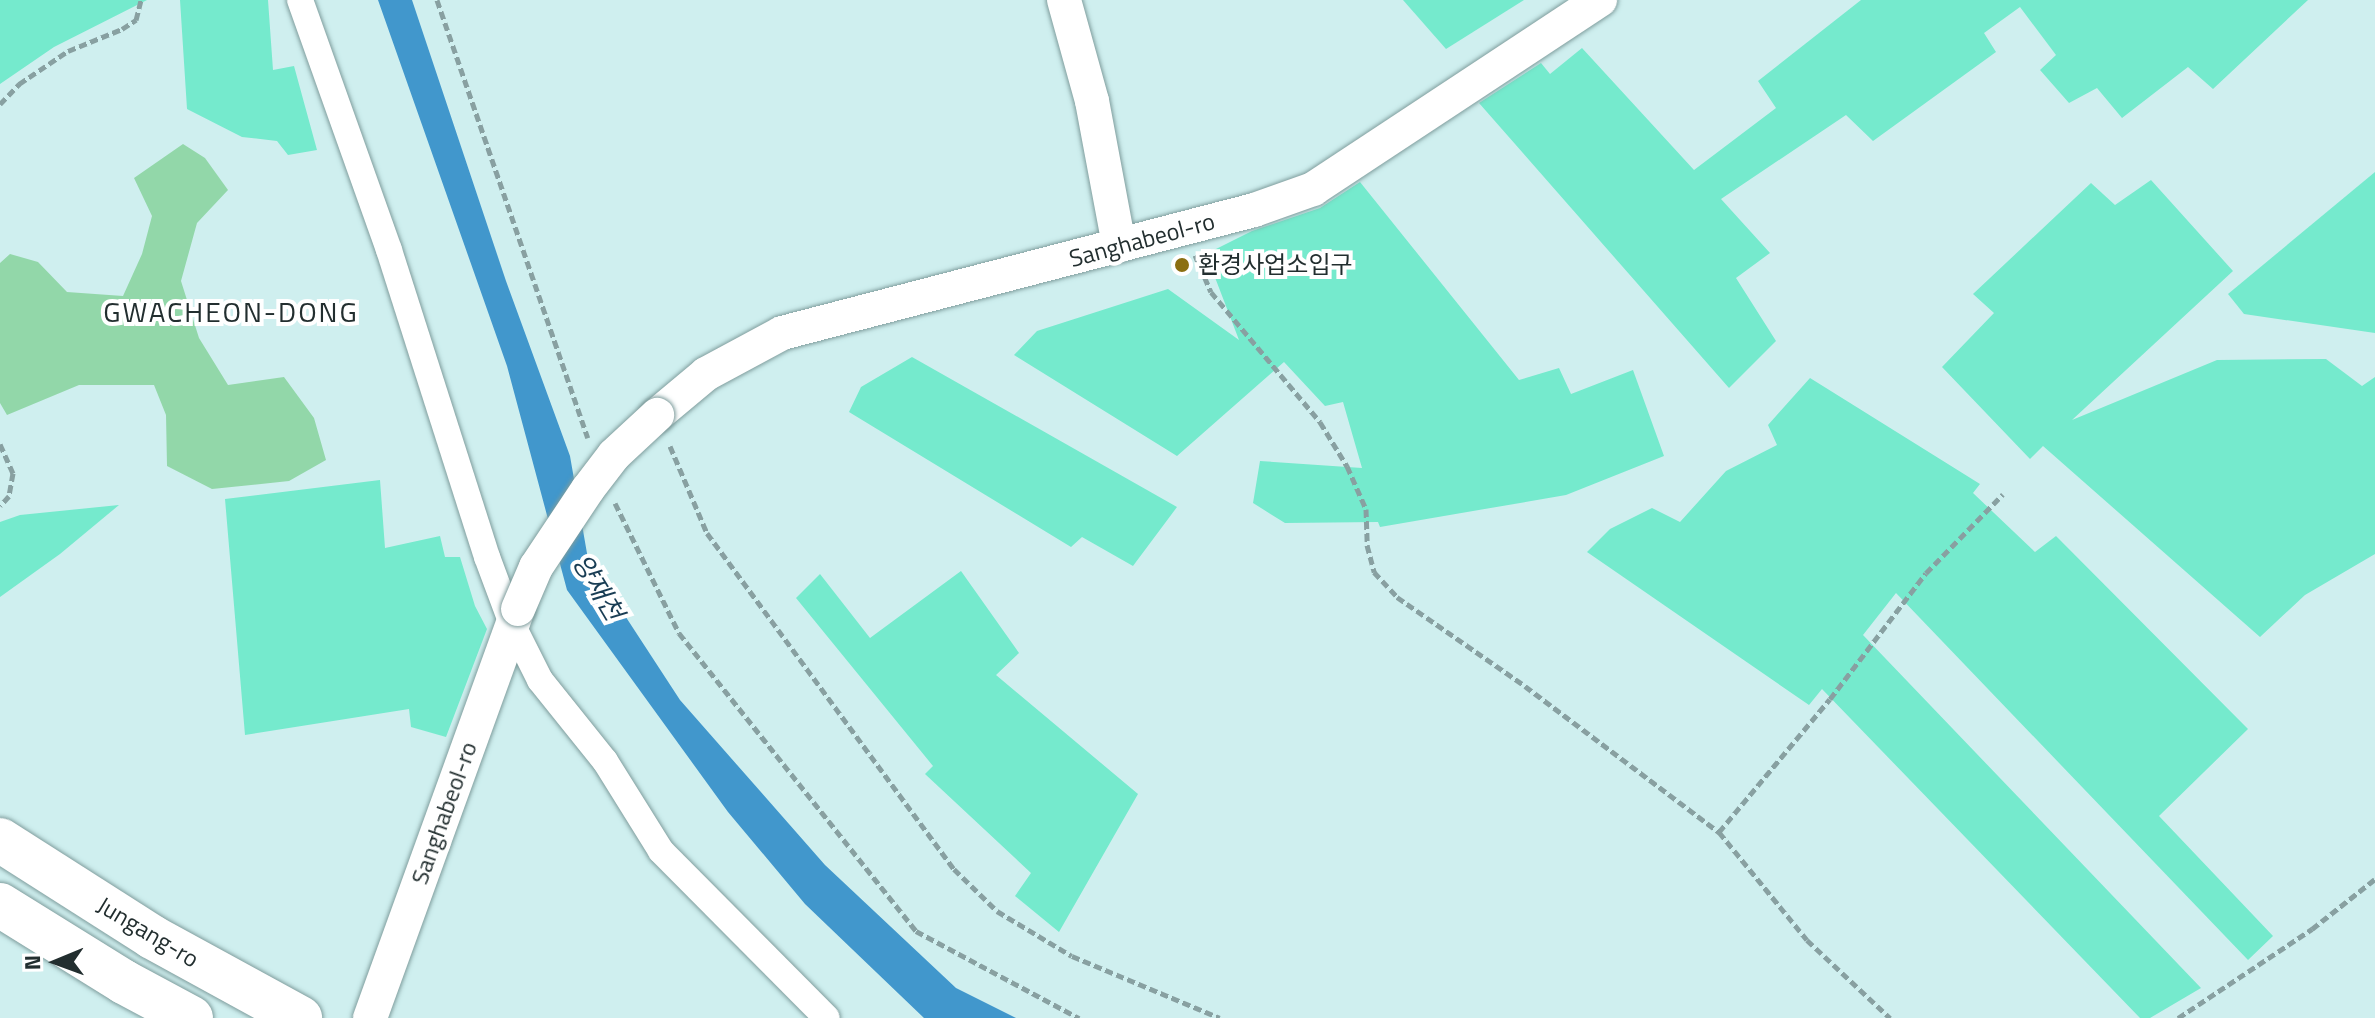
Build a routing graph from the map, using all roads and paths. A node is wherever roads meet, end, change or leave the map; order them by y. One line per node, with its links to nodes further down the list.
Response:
1 (141, 0): 6 (path)
2 (300, 0): 15 (street)
3 (437, 0): 11 (path)
4 (1064, 0): 8 (street)
5 (1600, 0): 7 (street, Sanghabeol-ro)
6 (0, 104)
7 (1183, 229): 8 (street, Sanghabeol-ro); 16 (path)
8 (1119, 245): 9 (street, Sanghabeol-ro)
9 (657, 415): 15 (street, Sanghabeol-ro, bridge); 25 (path)
10 (0, 444): 14 (path)
11 (591, 448)
12 (610, 492): 24 (path)
13 (2003, 494): 16 (path)
14 (0, 506)
15 (515, 616): 22 (street, Sanghabeol-ro); 23 (street)
16 (1719, 832): 26 (path)
17 (0, 840): 21 (main road, Jungang-ro)
18 (2375, 879): 27 (path)
19 (0, 905): 20 (main road)
20 (191, 1018)
21 (300, 1018)
22 (370, 1018)
23 (827, 1018)
24 (1079, 1018)
25 (1220, 1018)
26 (1890, 1018)
27 (2178, 1018)

